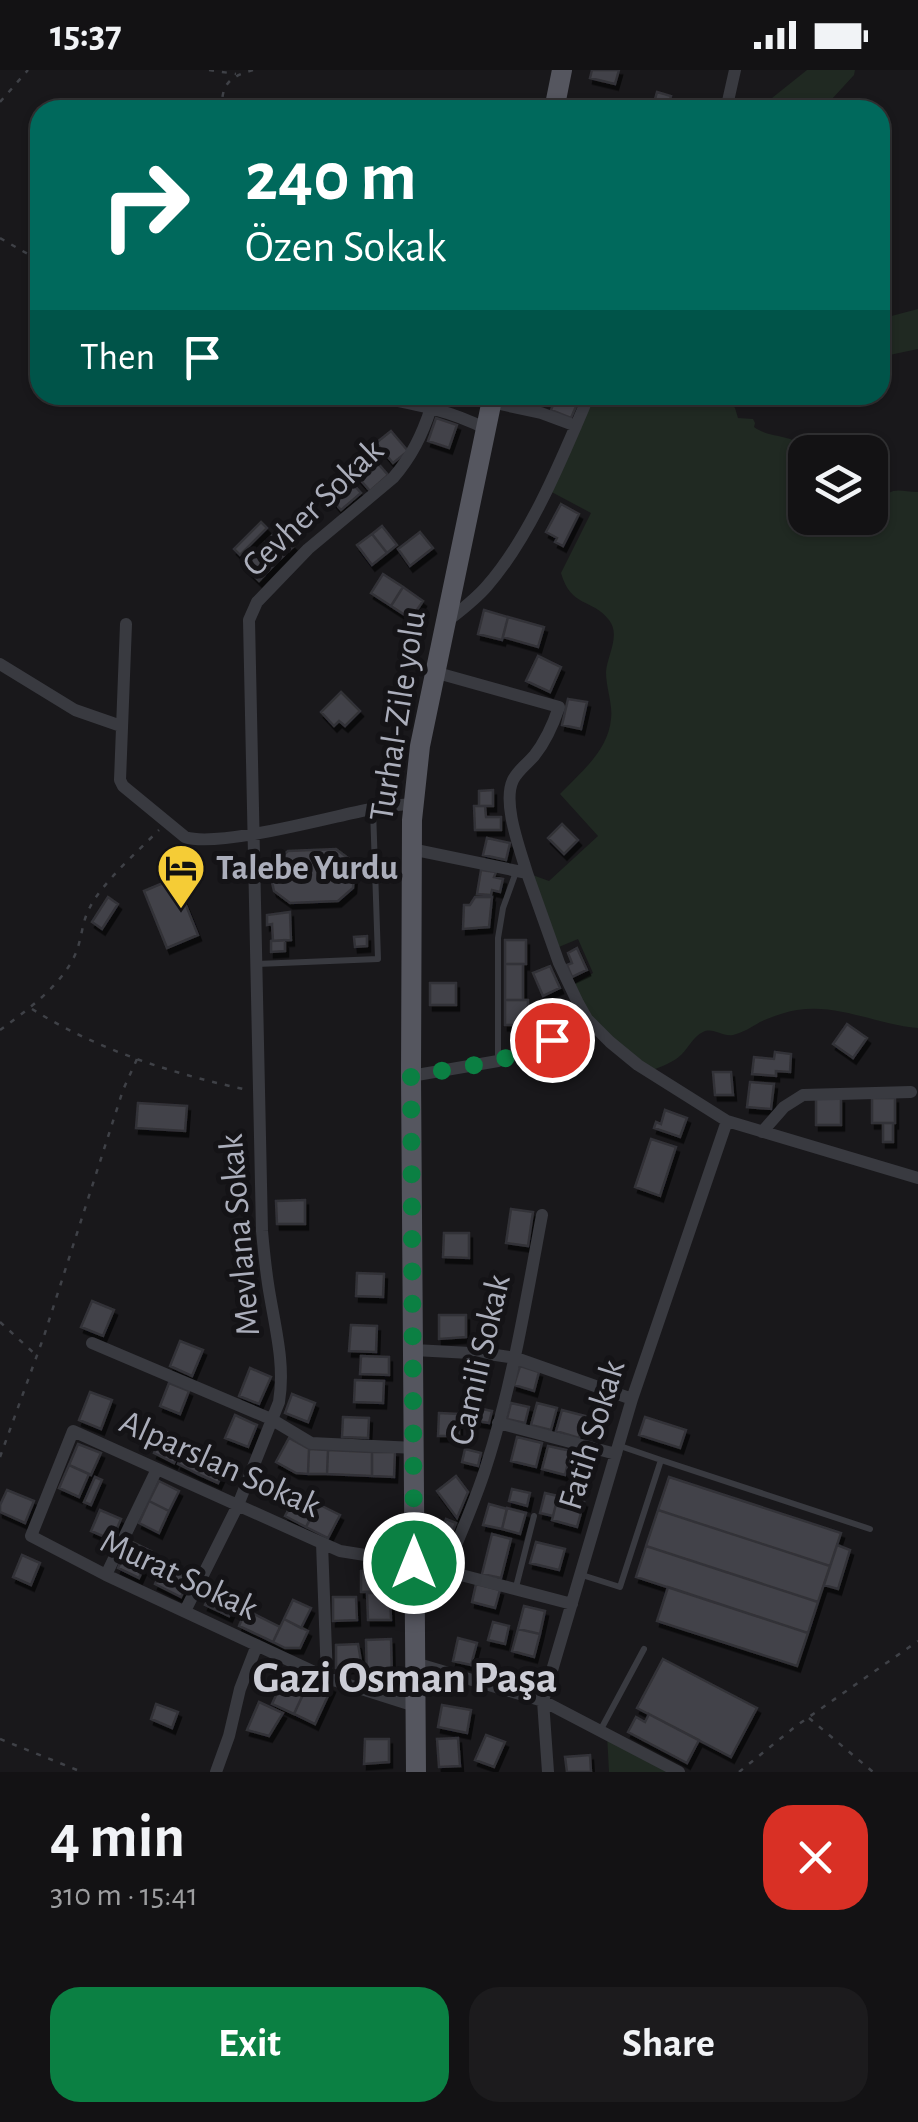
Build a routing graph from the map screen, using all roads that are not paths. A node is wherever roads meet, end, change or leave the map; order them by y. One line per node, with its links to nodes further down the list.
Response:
1 (562, 70): 3 (main road)
2 (735, 70): 4 (street)
3 (556, 100)
4 (728, 100)
5 (416, 405): 9 (street)
6 (491, 405): 11 (main road, Turhal-Zile yolu)
7 (515, 405): 10 (street)
8 (585, 405): 10 (street)
9 (431, 408): 11 (street); 19 (street, Cevher Sokak)
10 (576, 426): 13 (street)
11 (486, 429): 13 (main road, Turhal-Zile yolu)
12 (126, 624): 16 (street)
13 (444, 624): 15 (main road, Turhal-Zile yolu)
14 (0, 664): 16 (street)
15 (434, 672): 17 (main road, Turhal-Zile yolu); 21 (street)
16 (121, 726): 19 (street)
17 (414, 804): 18 (street); 20 (main road, Turhal-Zile yolu)
18 (373, 808): 19 (street); 22 (lane)
19 (254, 833): 22 (street, Mevlana Sokak)
20 (411, 850): 21 (street); 25 (main road, Turhal-Zile yolu)
21 (522, 872): 23 (street); 24 (lane)
22 (256, 964): 35 (street, Mevlana Sokak)
23 (587, 1019): 24 (street); 27 (street)
24 (498, 1061): 25 (street)
25 (411, 1076): 32 (main road, Turhal-Zile yolu)
26 (910, 1092): 28 (street)
27 (726, 1121): 28 (street); 34 (street, Fatih Sokak)
28 (762, 1132): 29 (street)
29 (918, 1178)
30 (542, 1215): 33 (street, Camili Sokak)
31 (92, 1343): 35 (street)
32 (414, 1350): 33 (street); 37 (main road, Turhal-Zile yolu)
33 (516, 1358): 34 (street); 36 (street, Camili Sokak)
34 (632, 1399): 38 (street, Fatih Sokak)
35 (271, 1419): 37 (street); 41 (street, Mevlana Sokak)
36 (498, 1423): 38 (street); 47 (street, Camili Sokak)
37 (414, 1448): 46 (main road, Turhal-Zile yolu)
38 (617, 1450): 39 (lane); 49 (street, Fatih Sokak)
39 (661, 1460): 43 (lane); 49 (lane)
40 (157, 1469): 41 (street, Alparslan Sokak); 44 (street, Alparslan Sokak); 48 (street)
41 (238, 1505): 45 (street, Alparslan Sokak); 52 (street, Mevlana Sokak)
42 (534, 1516): 50 (lane)
43 (870, 1529)
44 (31, 1536): 48 (street, Murat Sokak)
45 (322, 1543): 46 (street); 56 (street, Alparslan Sokak)
46 (414, 1563): 47 (street); 55 (main road, Turhal-Zile yolu)
47 (446, 1571): 50 (street)
48 (106, 1574): 52 (street, Murat Sokak)
49 (580, 1575): 51 (street, Fatih Sokak)
50 (516, 1589): 51 (street)
51 (572, 1604): 57 (street, Fatih Sokak)
52 (185, 1611): 53 (street, Murat Sokak)
53 (258, 1645): 56 (street, Murat Sokak); 60 (street)
54 (644, 1649): 59 (lane)
55 (415, 1663): 57 (street); 58 (main road, Turhal-Zile yolu)
56 (327, 1678): 58 (street, Murat Sokak)
57 (543, 1701): 59 (street); 62 (street, Fatih Sokak)
58 (415, 1706): 61 (main road, Turhal-Zile yolu)
59 (600, 1731): 63 (street)
60 (216, 1772)
61 (416, 1772)
62 (548, 1772)
63 (680, 1772)

